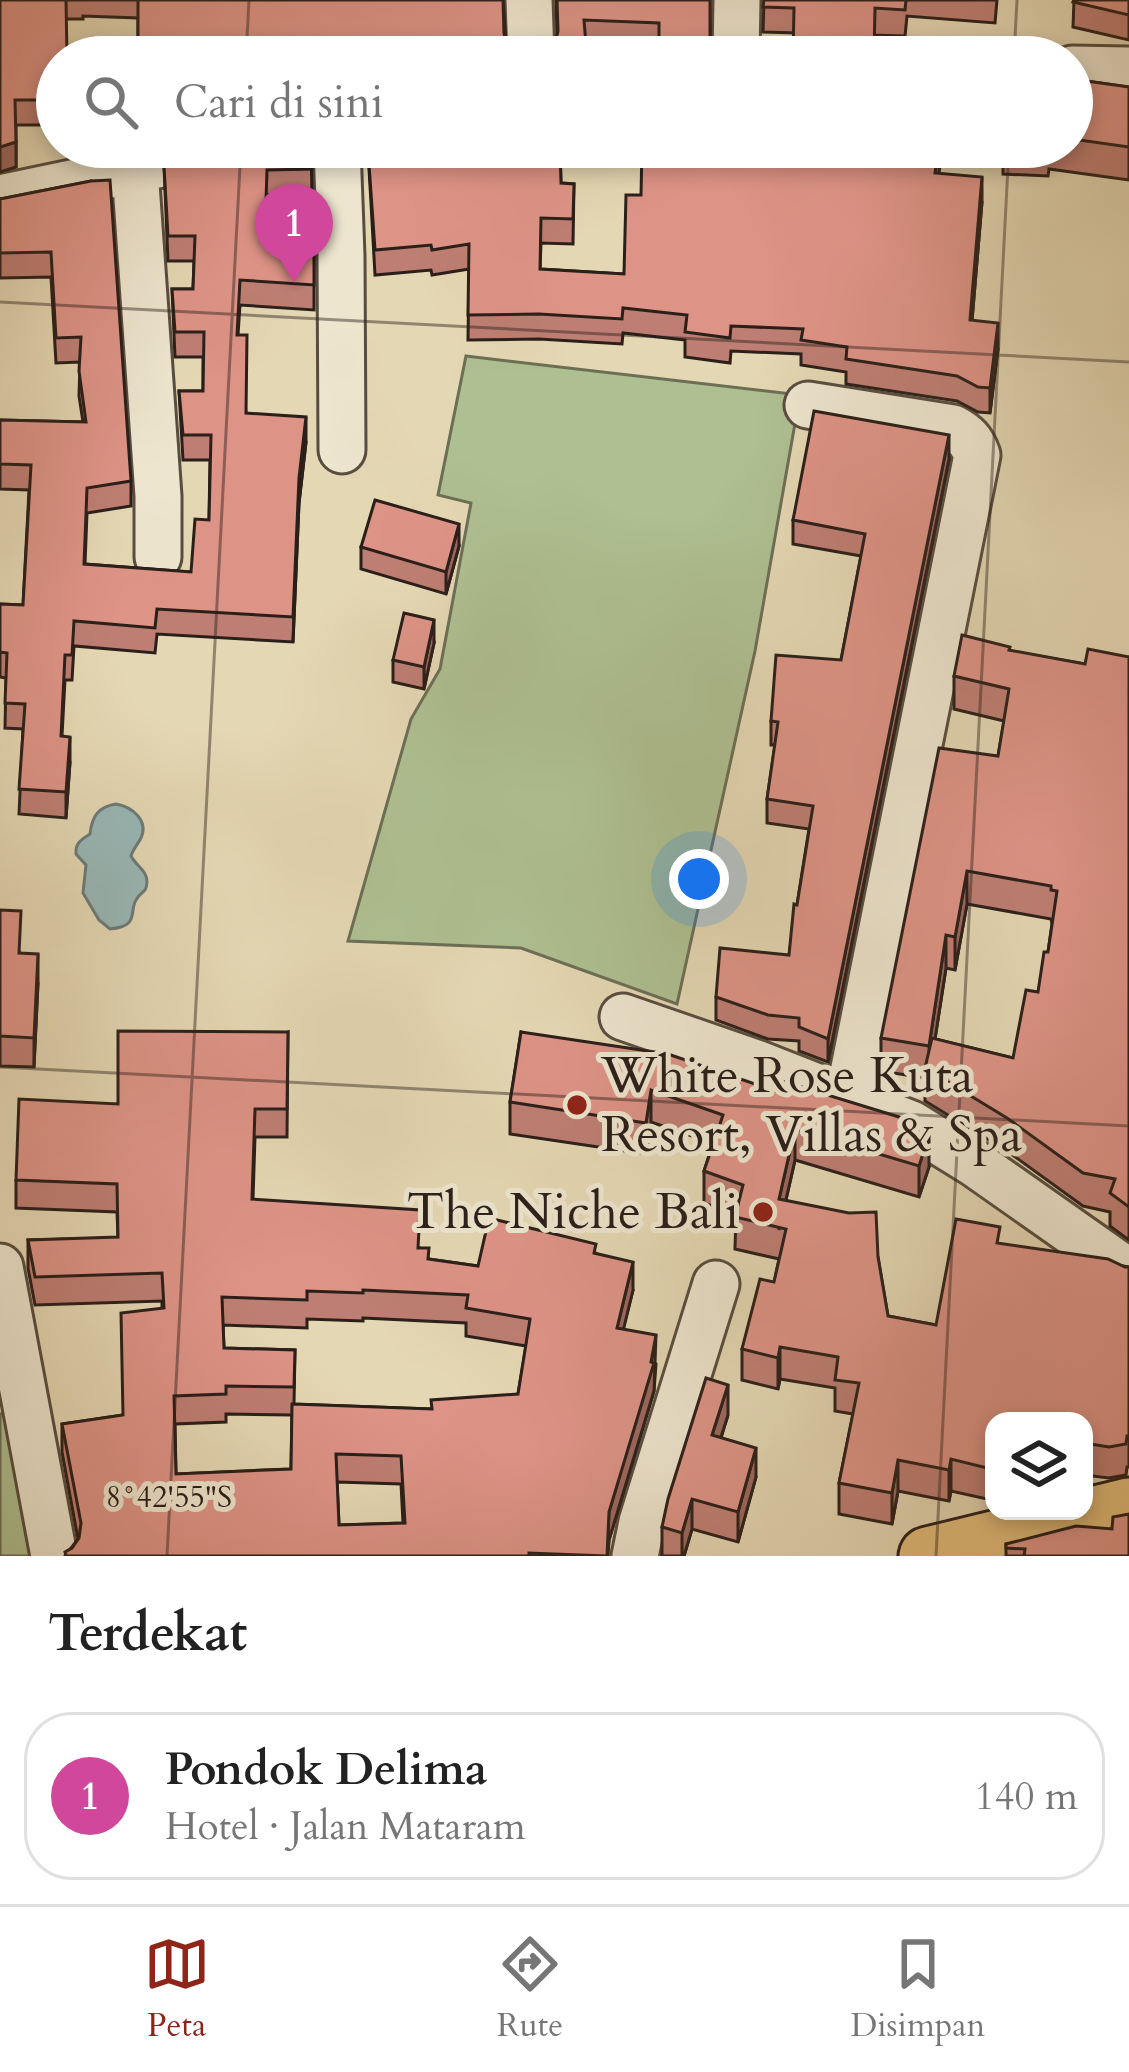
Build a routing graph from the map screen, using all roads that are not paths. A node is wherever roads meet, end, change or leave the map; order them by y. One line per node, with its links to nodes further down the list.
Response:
1 (529, 0): 3 (street)
2 (736, 0): 4 (street)
3 (530, 36)
4 (736, 36)
5 (1093, 69): 6 (street)
6 (1129, 70)
7 (144, 168): 9 (street)
8 (338, 168): 12 (street)
9 (135, 170): 10 (street); 13 (street)
10 (0, 198)
11 (808, 405): 15 (street)
12 (342, 450)
13 (158, 556)
14 (623, 1017): 15 (street)
15 (848, 1098): 17 (street)
16 (0, 1268): 20 (street)
17 (1129, 1272)
18 (716, 1284): 21 (street)
19 (1129, 1507): 22 (main road)
20 (54, 1556)
21 (635, 1556)
22 (928, 1556)

